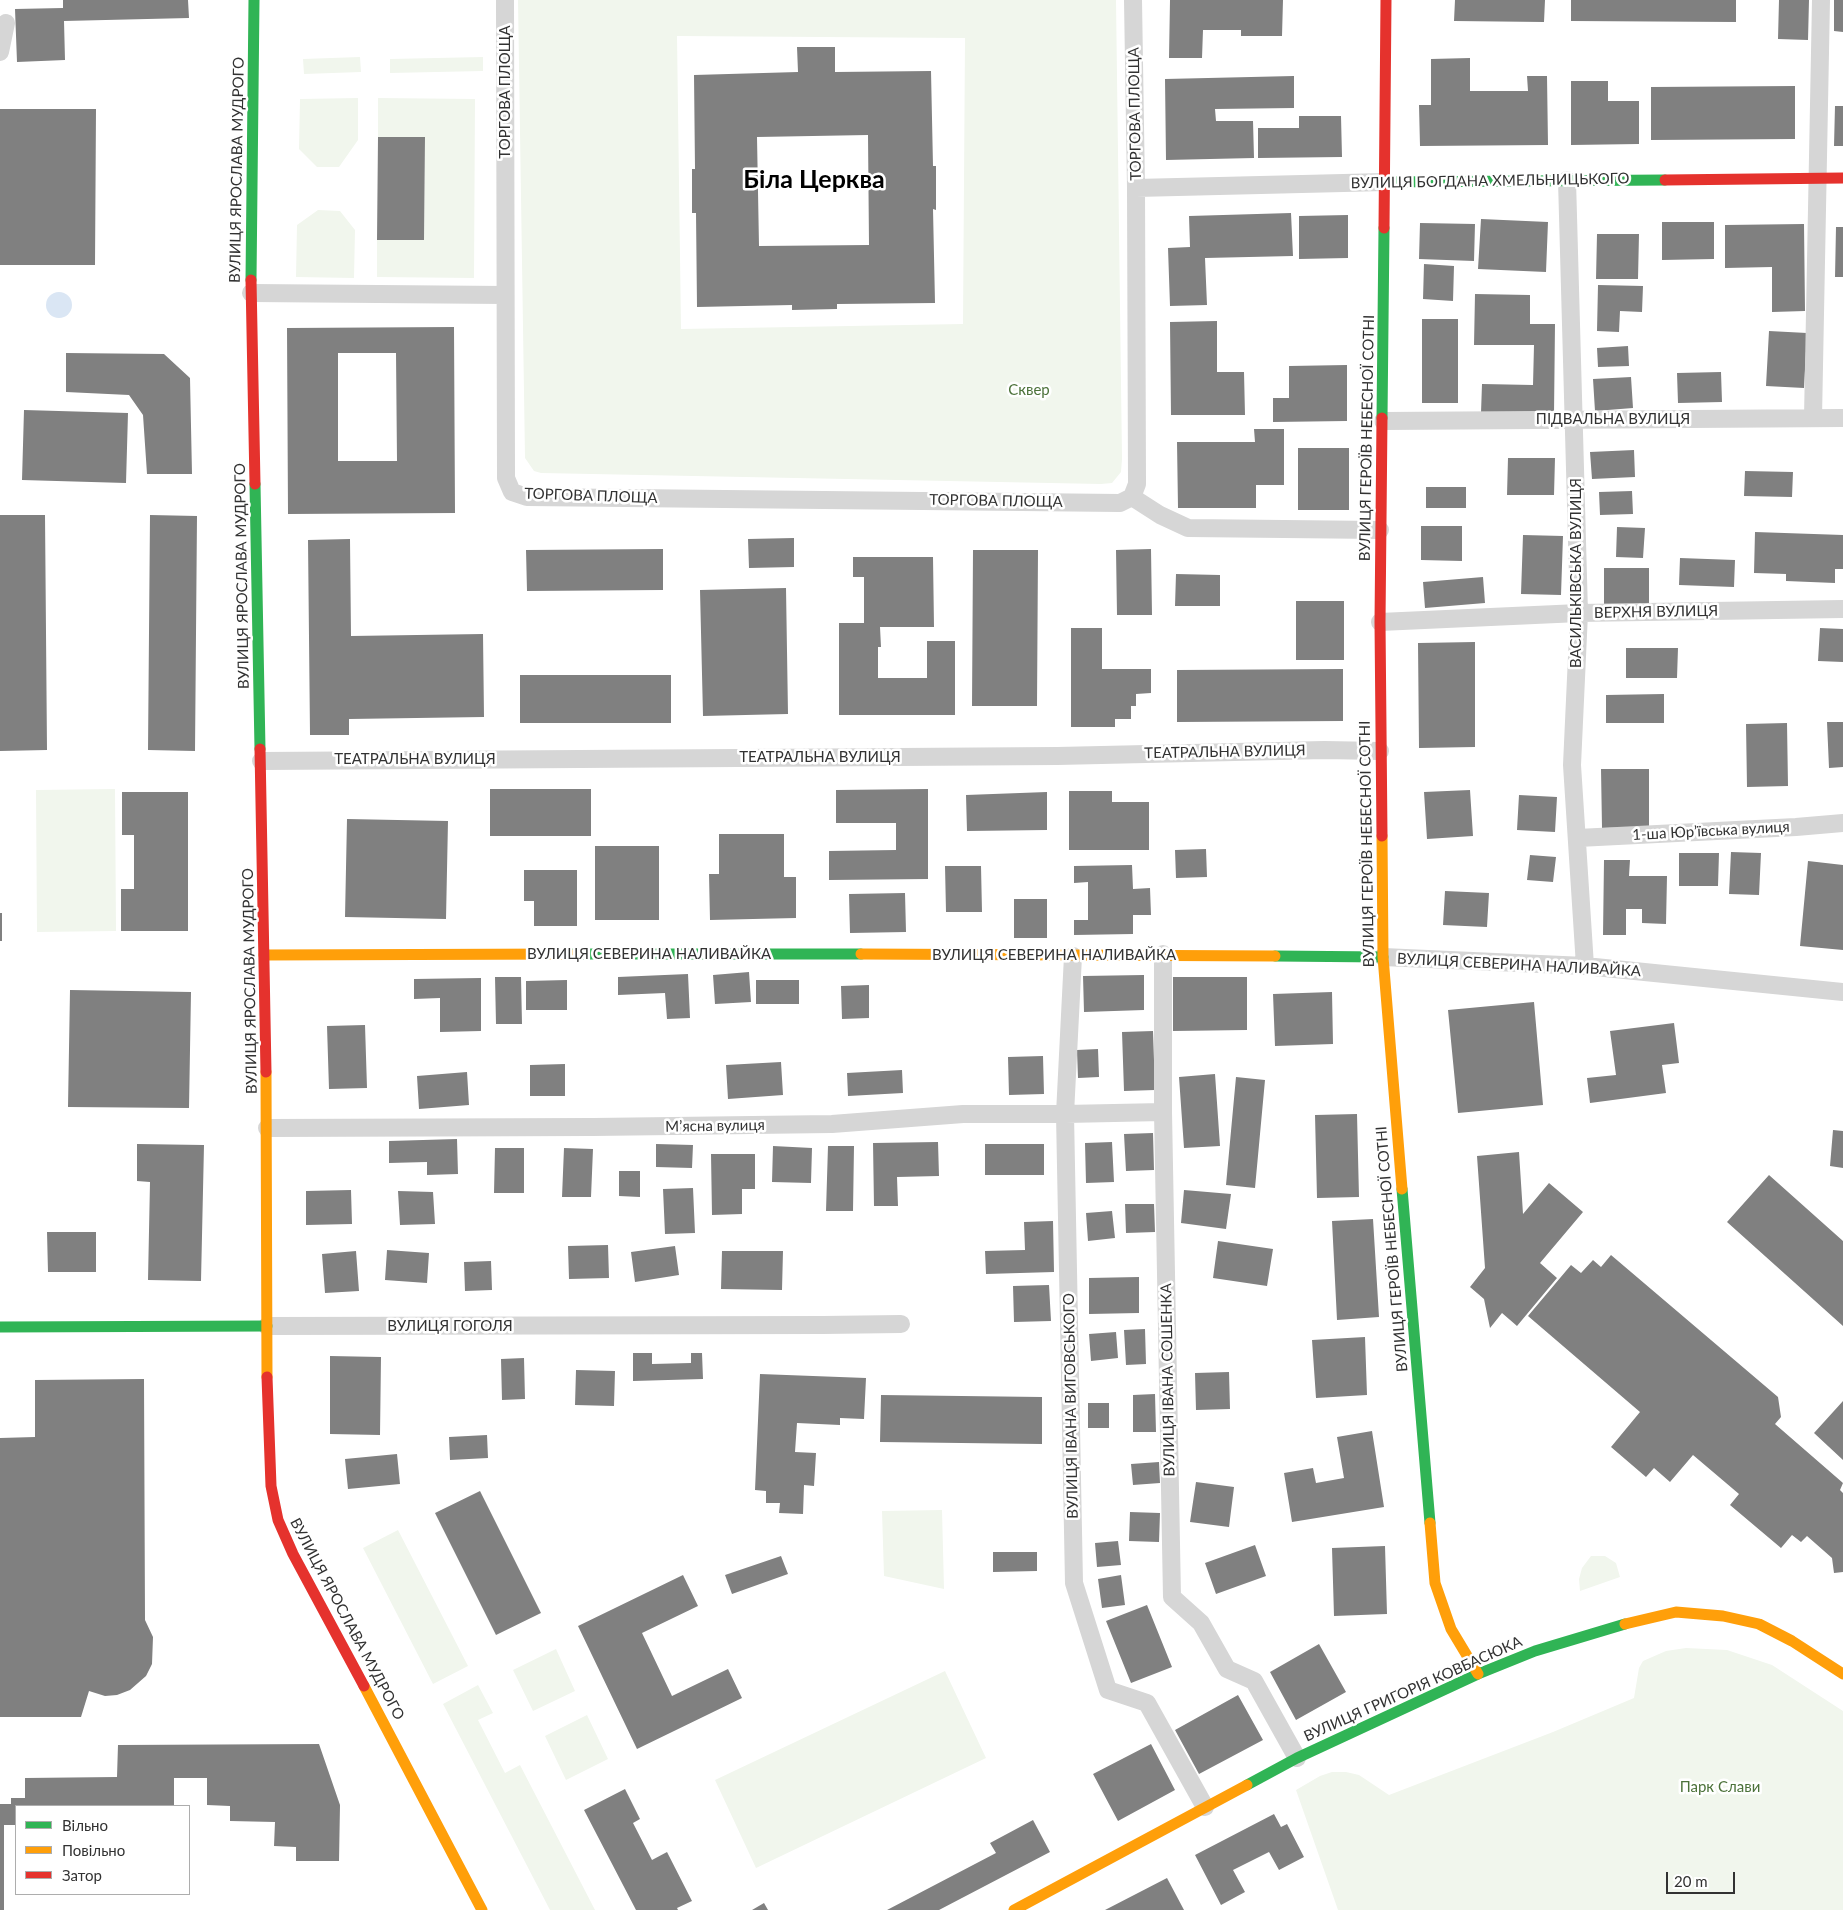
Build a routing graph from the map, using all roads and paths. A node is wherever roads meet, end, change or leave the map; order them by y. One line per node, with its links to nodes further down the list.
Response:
1 (254, 0): 13 (street, ВУЛИЦЯ ЯРОСЛАВА МУДРОГО)
2 (505, 0): 14 (street, ТОРГОВА ПЛОЩА)
3 (1133, 0): 12 (street, ТОРГОВА ПЛОЩА)
4 (1386, 0): 11 (street, ВУЛИЦЯ ГЕРОЇВ НЕБЕСНОЇ СОТНІ)
5 (1821, 0): 8 (street)
6 (6, 23): 7 (street)
7 (0, 52)
8 (1818, 178): 9 (street, ВУЛИЦЯ БОГДАНА ХМЕЛЬНИЦЬКОГО); 10 (street, ВУЛИЦЯ БОГДАНА ХМЕЛЬНИЦЬКОГО); 15 (street)
9 (1843, 178)
10 (1567, 180): 11 (street, ВУЛИЦЯ БОГДАНА ХМЕЛЬНИЦЬКОГО); 18 (street, ВАСИЛЬКІВСЬКА ВУЛИЦЯ)
11 (1385, 182): 12 (street, ВУЛИЦЯ БОГДАНА ХМЕЛЬНИЦЬКОГО); 17 (street, ВУЛИЦЯ ГЕРОЇВ НЕБЕСНОЇ СОТНІ)
12 (1136, 188): 19 (street, ТОРГОВА ПЛОЩА)
13 (251, 293): 14 (street); 25 (street, ВУЛИЦЯ ЯРОСЛАВА МУДРОГО)
14 (505, 295): 19 (street, ТОРГОВА ПЛОЩА)
15 (1813, 418): 16 (street, ПІДВАЛЬНА ВУЛИЦЯ); 18 (street, ПІДВАЛЬНА ВУЛИЦЯ)
16 (1843, 418)
17 (1383, 420): 18 (street, ПІДВАЛЬНА ВУЛИЦЯ); 20 (street, ВУЛИЦЯ ГЕРОЇВ НЕБЕСНОЇ СОТНІ)
18 (1574, 420): 22 (street, ВАСИЛЬКІВСЬКА ВУЛИЦЯ)
19 (1132, 497): 20 (street)
20 (1380, 530): 23 (street, ВУЛИЦЯ ГЕРОЇВ НЕБЕСНОЇ СОТНІ)
21 (1843, 609): 22 (street, ВЕРХНЯ ВУЛИЦЯ)
22 (1579, 613): 23 (street, ВЕРХНЯ ВУЛИЦЯ); 27 (street, ВАСИЛЬКІВСЬКА ВУЛИЦЯ)
23 (1380, 622): 24 (street, ВУЛИЦЯ ГЕРОЇВ НЕБЕСНОЇ СОТНІ)
24 (1380, 751): 25 (street, ТЕАТРАЛЬНА ВУЛИЦЯ); 31 (street, ВУЛИЦЯ ГЕРОЇВ НЕБЕСНОЇ СОТНІ)
25 (261, 761): 29 (street, ВУЛИЦЯ ЯРОСЛАВА МУДРОГО)
26 (1843, 823): 27 (street, 1-ша Юрʼївська вулиця)
27 (1578, 838): 32 (street, ВАСИЛЬКІВСЬКА ВУЛИЦЯ)
28 (1162, 954): 30 (street, ВУЛИЦЯ СЕВЕРИНА НАЛИВАЙКА); 31 (street, ВУЛИЦЯ СЕВЕРИНА НАЛИВАЙКА); 34 (street, ВУЛИЦЯ ІВАНА СОШЕНКА)
29 (264, 955): 30 (street, ВУЛИЦЯ СЕВЕРИНА НАЛИВАЙКА); 36 (street, ВУЛИЦЯ ЯРОСЛАВА МУДРОГО)
30 (1072, 956): 35 (street, ВУЛИЦЯ ІВАНА ВИГОВСЬКОГО)
31 (1383, 957): 32 (street, ВУЛИЦЯ СЕВЕРИНА НАЛИВАЙКА); 40 (street, ВУЛИЦЯ ГЕРОЇВ НЕБЕСНОЇ СОТНІ)
32 (1585, 966): 33 (street, ВУЛИЦЯ СЕВЕРИНА НАЛИВАЙКА)
33 (1843, 992)
34 (1163, 1112): 35 (street, Мʼясна вулиця); 42 (street, ВУЛИЦЯ ІВАНА СОШЕНКА)
35 (1065, 1114): 36 (street, Мʼясна вулиця); 43 (street, ВУЛИЦЯ ІВАНА ВИГОВСЬКОГО)
36 (267, 1128): 38 (street, ВУЛИЦЯ ЯРОСЛАВА МУДРОГО)
37 (901, 1324): 38 (street, ВУЛИЦЯ ГОГОЛЯ)
38 (267, 1326): 39 (street, ВУЛИЦЯ ГОГОЛЯ); 44 (street, ВУЛИЦЯ ЯРОСЛАВА МУДРОГО)
39 (0, 1327)
40 (1478, 1674): 41 (street, ВУЛИЦЯ ГРИГОРІЯ КОВБАСЮКА); 42 (street, ВУЛИЦЯ ГРИГОРІЯ КОВБАСЮКА)
41 (1843, 1674)
42 (1297, 1758): 43 (street, ВУЛИЦЯ ГРИГОРІЯ КОВБАСЮКА)
43 (1206, 1807): 45 (street, ВУЛИЦЯ ГРИГОРІЯ КОВБАСЮКА)
44 (482, 1910)
45 (1014, 1910)

